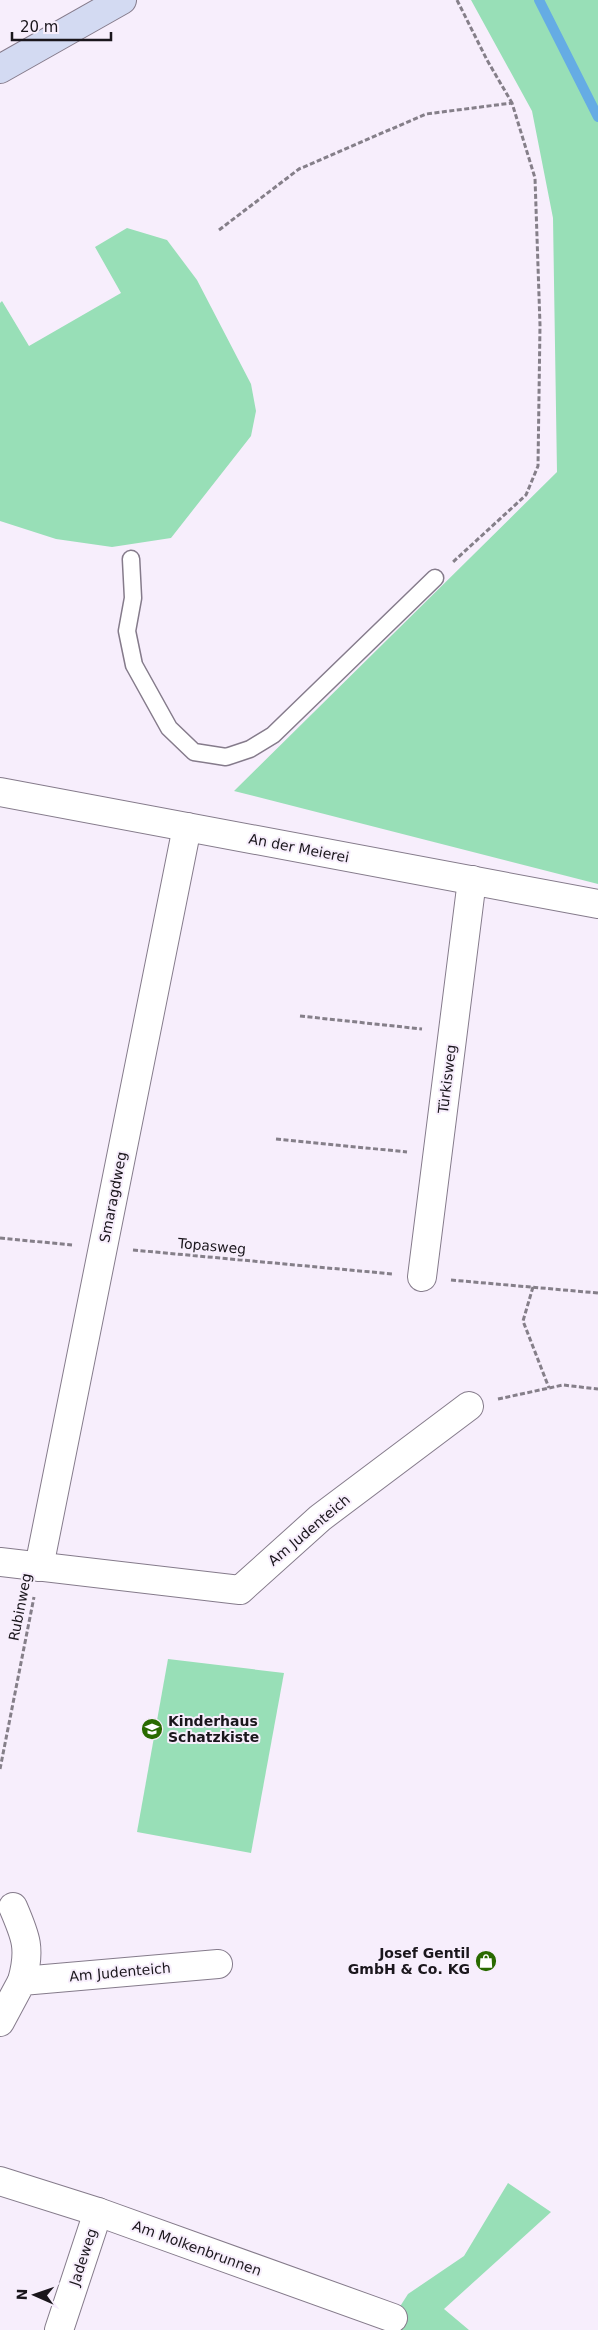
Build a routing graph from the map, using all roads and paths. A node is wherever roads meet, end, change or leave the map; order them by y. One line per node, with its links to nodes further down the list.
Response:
1 (122, 0): 3 (street)
2 (457, 0): 4 (path)
3 (0, 69)
4 (512, 103): 5 (path); 7 (path)
5 (220, 230)
6 (131, 559): 7 (lane)
7 (435, 578)
8 (0, 792): 9 (street, An der Meierei)
9 (186, 827): 10 (street, An der Meierei); 17 (street, Smaragdweg)
10 (472, 880): 11 (street, An der Meierei); 13 (street, Türkisweg)
11 (598, 904)
12 (300, 1016): 13 (path)
13 (453, 1032): 15 (street, Türkisweg)
14 (276, 1139): 15 (path)
15 (437, 1155): 18 (street, Türkisweg)
16 (0, 1238): 17 (path, Topasweg)
17 (103, 1248): 18 (path, Topasweg); 25 (street, Smaragdweg)
18 (422, 1277): 19 (path, Topasweg)
19 (533, 1287): 20 (path, Topasweg); 21 (path)
20 (598, 1293)
21 (549, 1388): 22 (path); 23 (path)
22 (598, 1389)
23 (469, 1406): 25 (street, Am Judenteich)
24 (0, 1562): 25 (street, Am Judenteich)
25 (40, 1566): 26 (path, Rubinweg)
26 (0, 1769)
27 (13, 1907): 29 (street)
28 (218, 1964): 29 (street, Am Judenteich)
29 (22, 1981): 30 (street)
30 (0, 2022)
31 (0, 2181): 32 (street, Am Molkenbrunnen)
32 (98, 2212): 33 (street, Am Molkenbrunnen); 34 (street, Jadeweg)
33 (393, 2318)
34 (59, 2330)

